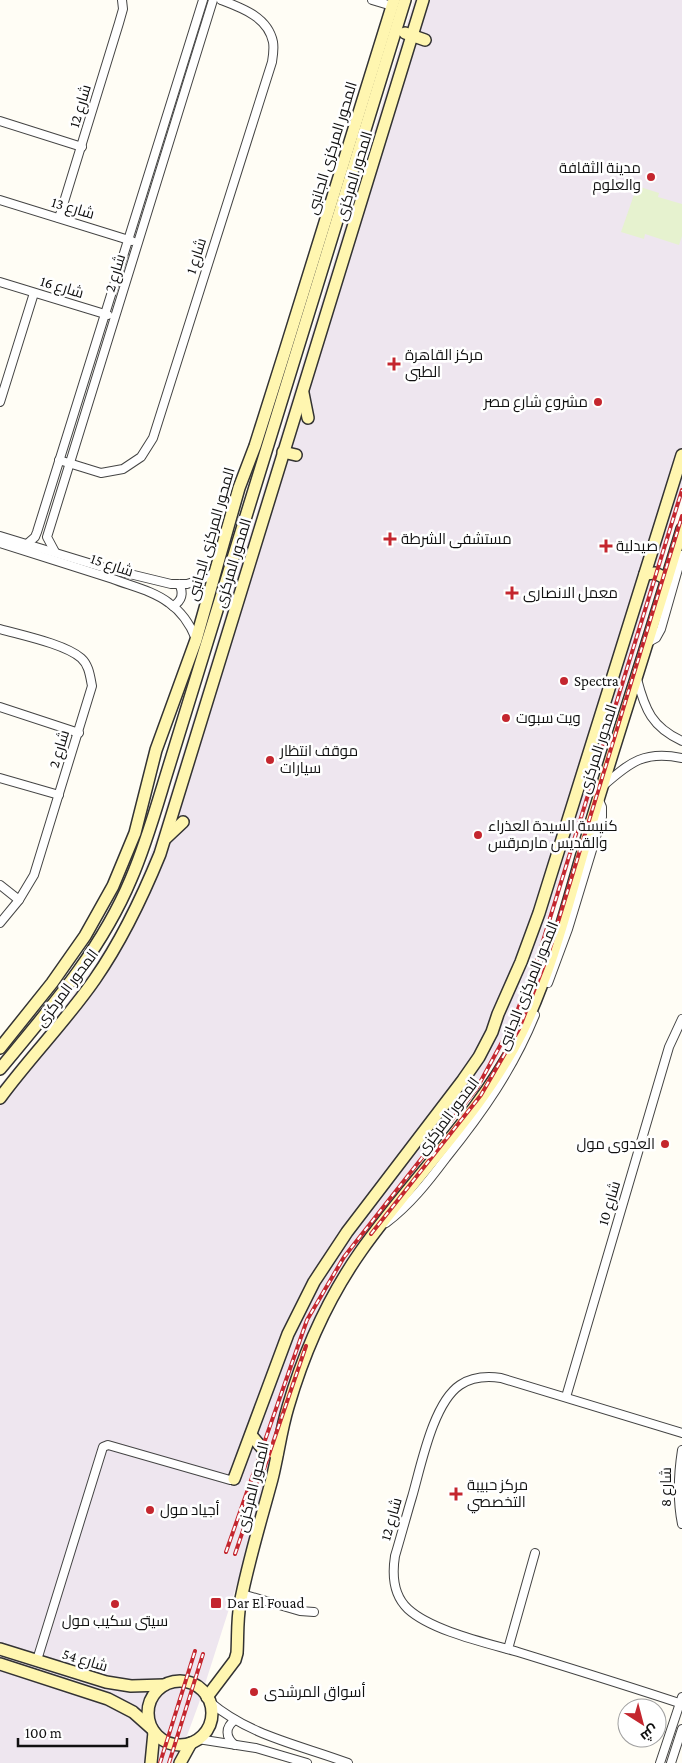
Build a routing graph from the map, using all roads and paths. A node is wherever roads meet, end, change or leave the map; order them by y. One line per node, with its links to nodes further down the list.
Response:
1 (122, 0): 13 (street, شارع 12)
2 (203, 0): 22 (street, شارع 2)
3 (213, 0): 23 (street, شارع 2)
4 (221, 0): 36 (street, شارع 1)
5 (372, 0): 8 (street)
6 (406, 0): 9 (main road, المحور المركزى)
7 (423, 0): 10 (main road, المحور المركزى)
8 (392, 3): 37 (main road, المحور المركزى الجانبى)
9 (396, 31): 10 (main road); 15 (main road, المحور المركزى)
10 (412, 35): 11 (main road); 14 (main road, المحور المركزى)
11 (425, 40)
12 (0, 120): 13 (street)
13 (82, 147): 18 (street, شارع 12)
14 (372, 168): 15 (main road); 17 (main road, المحور المركزى)
15 (352, 175): 19 (main road, المحور المركزى)
16 (0, 200): 18 (street, شارع 13)
17 (357, 214): 19 (main road); 20 (main road, المحور المركزى)
18 (59, 218): 22 (street, شارع 13)
19 (337, 220): 31 (main road, المحور المركزى)
20 (352, 231): 21 (main road); 28 (main road, المحور المركزى)
21 (364, 236)
22 (129, 240): 23 (street, شارع 13); 26 (street, شارع 2)
23 (138, 243): 27 (street, شارع 2)
24 (0, 282): 25 (street, شارع 16)
25 (34, 293): 26 (street, شارع 16); 29 (street)
26 (105, 314): 27 (street, شارع 16); 35 (street, شارع 2)
27 (115, 318): 36 (street, شارع 2)
28 (303, 390): 30 (main road); 32 (main road, المحور المركزى)
29 (0, 402)
30 (308, 418)
31 (268, 448): 37 (main road); 60 (main road, المحور المركزى)
32 (283, 452): 33 (main road); 62 (main road, المحور المركزى)
33 (296, 455)
34 (682, 455): 44 (main road, المحور المركزى)
35 (59, 460): 36 (street, شارع 1); 40 (street, شارع 2)
36 (70, 464): 41 (street, شارع 2)
37 (247, 464): 43 (main road, المحور المركزى الجانبى)
38 (682, 529): 45 (main road, المحور المركزى)
39 (0, 539): 40 (street, شارع 15); 47 (street, شارع 15)
40 (27, 544): 41 (street, شارع 15)
41 (55, 552): 46 (street, شارع 15)
42 (682, 556): 50 (street)
43 (215, 572): 46 (street, شارع 15); 49 (main road, المحور المركزى الجانبى)
44 (645, 574): 45 (main road); 76 (main road, المحور المركزى)
45 (667, 579): 50 (main road, المحور المركزى)
46 (179, 584): 47 (street)
47 (173, 606): 49 (street, شارع 15)
48 (0, 629): 53 (street, شارع 2)
49 (196, 640): 55 (main road, المحور المركزى الجانبى)
50 (647, 643): 51 (main road, المحور المركزى)
51 (636, 678): 54 (street); 58 (main road, المحور المركزى)
52 (0, 706): 53 (street)
53 (79, 733): 59 (street, شارع 2)
54 (682, 741)
55 (156, 750): 60 (main road); 70 (main road, المحور المركزى الجانبى)
56 (682, 758): 58 (street)
57 (0, 778): 59 (street)
58 (600, 793): 78 (main road, المحور المركزى)
59 (59, 795): 64 (street, شارع 2)
60 (159, 800): 67 (main road, المحور المركزى)
61 (183, 822): 62 (main road)
62 (164, 839): 66 (main road, المحور المركزى)
63 (0, 885): 64 (street)
64 (19, 900): 65 (street, شارع 2)
65 (0, 923)
66 (72, 1009): 67 (main road); 69 (main road, المحور المركزى)
67 (43, 1017): 71 (main road, المحور المركزى)
68 (682, 1019): 74 (street, شارع 10)
69 (45, 1043): 71 (main road); 73 (main road, المحور المركزى)
70 (0, 1048)
71 (14, 1052): 72 (main road, المحور المركزى)
72 (0, 1069)
73 (0, 1098)
74 (566, 1396): 75 (street, شارع 12); 85 (street, شارع 12)
75 (682, 1433)
76 (251, 1435): 78 (main road); 79 (main road, المحور المركزى)
77 (682, 1450): 80 (street, شارع 8)
78 (277, 1454): 82 (main road, المحور المركزى)
79 (234, 1479): 86 (street)
80 (682, 1524)
81 (535, 1553): 85 (street)
82 (242, 1594): 83 (street); 90 (main road, المحور المركزى)
83 (314, 1612)
84 (0, 1649): 86 (main road, شارع 54)
85 (508, 1649): 92 (street, شارع 12)
86 (37, 1660): 88 (main road, شارع 54)
87 (0, 1664): 91 (main road, شارع 54)
88 (123, 1685): 89 (main road, شارع 54); 91 (main road)
89 (164, 1685): 90 (main road); 95 (main road)
90 (209, 1700): 93 (street); 96 (main road)
91 (116, 1702): 95 (main road, شارع 54)
92 (681, 1702): 98 (street)
93 (235, 1720): 97 (street); 103 (street)
94 (682, 1729): 99 (street)
95 (153, 1730): 96 (main road); 100 (main road)
96 (194, 1741): 97 (street); 101 (main road)
97 (235, 1745): 102 (street)
98 (662, 1760): 99 (street)
99 (671, 1761): 104 (street)
100 (151, 1763)
101 (180, 1763)
102 (307, 1763)
103 (348, 1763)
104 (681, 1763)

